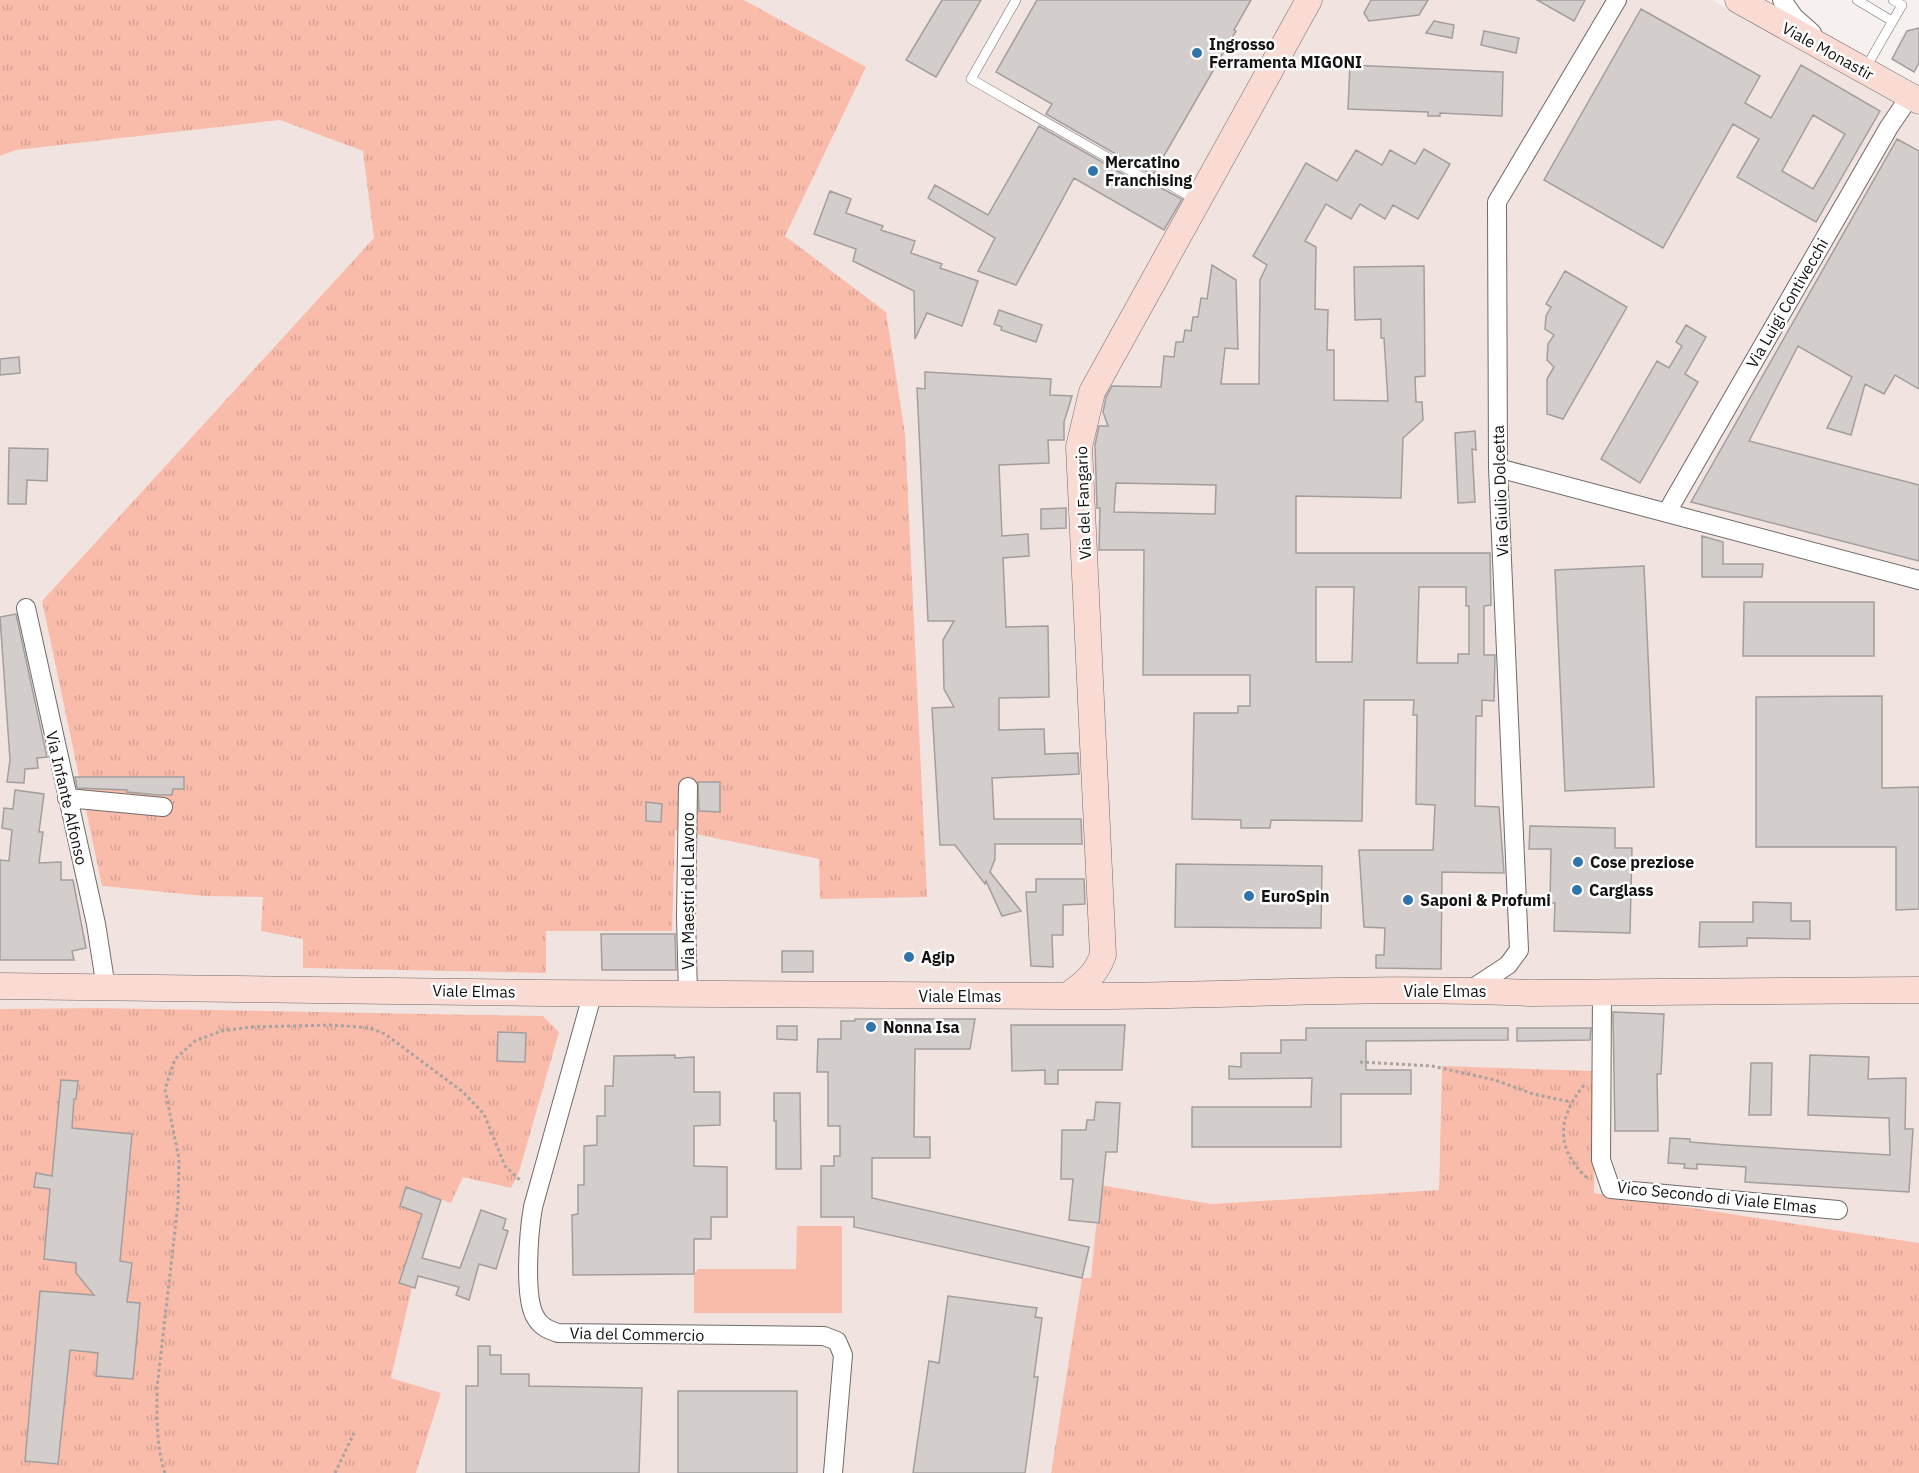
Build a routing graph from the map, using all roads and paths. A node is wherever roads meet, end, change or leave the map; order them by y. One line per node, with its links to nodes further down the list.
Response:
1 (1016, 0): 11 (lane)
2 (1309, 0): 11 (main road, Via del Fangario)
3 (1617, 0): 12 (street, Via Giulio Dolcetta)
4 (1738, 0): 9 (main road, Viale Monastir)
5 (1782, 0): 9 (street)
6 (1857, 0): 8 (lane)
7 (1893, 0): 8 (lane)
8 (1892, 21): 9 (lane)
9 (1855, 66): 10 (main road, Viale Monastir)
10 (1915, 99): 13 (street, Via Luigi Contivecchi)
11 (1197, 201): 19 (main road, Via del Fangario)
12 (1498, 468): 13 (street); 22 (street, Via Giulio Dolcetta)
13 (1667, 512): 14 (street)
14 (1919, 580)
15 (26, 608): 17 (street, Via Infante Alfonso)
16 (688, 787): 26 (street, Via Maestri del Lavoro)
17 (67, 798): 18 (street); 21 (street, Via Infante Alfonso)
18 (163, 807)
19 (1103, 956): 27 (main road); 28 (main road)
20 (0, 986): 21 (main road, Viale Elmas)
21 (106, 988): 24 (main road, Viale Elmas)
22 (1470, 990): 25 (main road, Viale Elmas); 27 (main road, Viale Elmas)
23 (1919, 990): 25 (main road, Viale Elmas)
24 (593, 992): 26 (main road, Viale Elmas); 33 (street, Via del Commercio)
25 (1602, 992): 30 (street, Vico Secondo di Viale Elmas)
26 (688, 994): 28 (main road, Viale Elmas)
27 (1149, 995): 28 (main road, Viale Elmas)
28 (1067, 996)
29 (1360, 1062): 31 (path)
30 (1602, 1071): 31 (path); 32 (street, Vico Secondo di Viale Elmas)
31 (1570, 1102): 32 (path)
32 (1608, 1180): 34 (street, Vico Secondo di Viale Elmas)
33 (537, 1195): 36 (path); 38 (street, Via del Commercio)
34 (1838, 1210)
35 (354, 1433): 37 (path)
36 (165, 1473)
37 (335, 1473)
38 (833, 1473)

